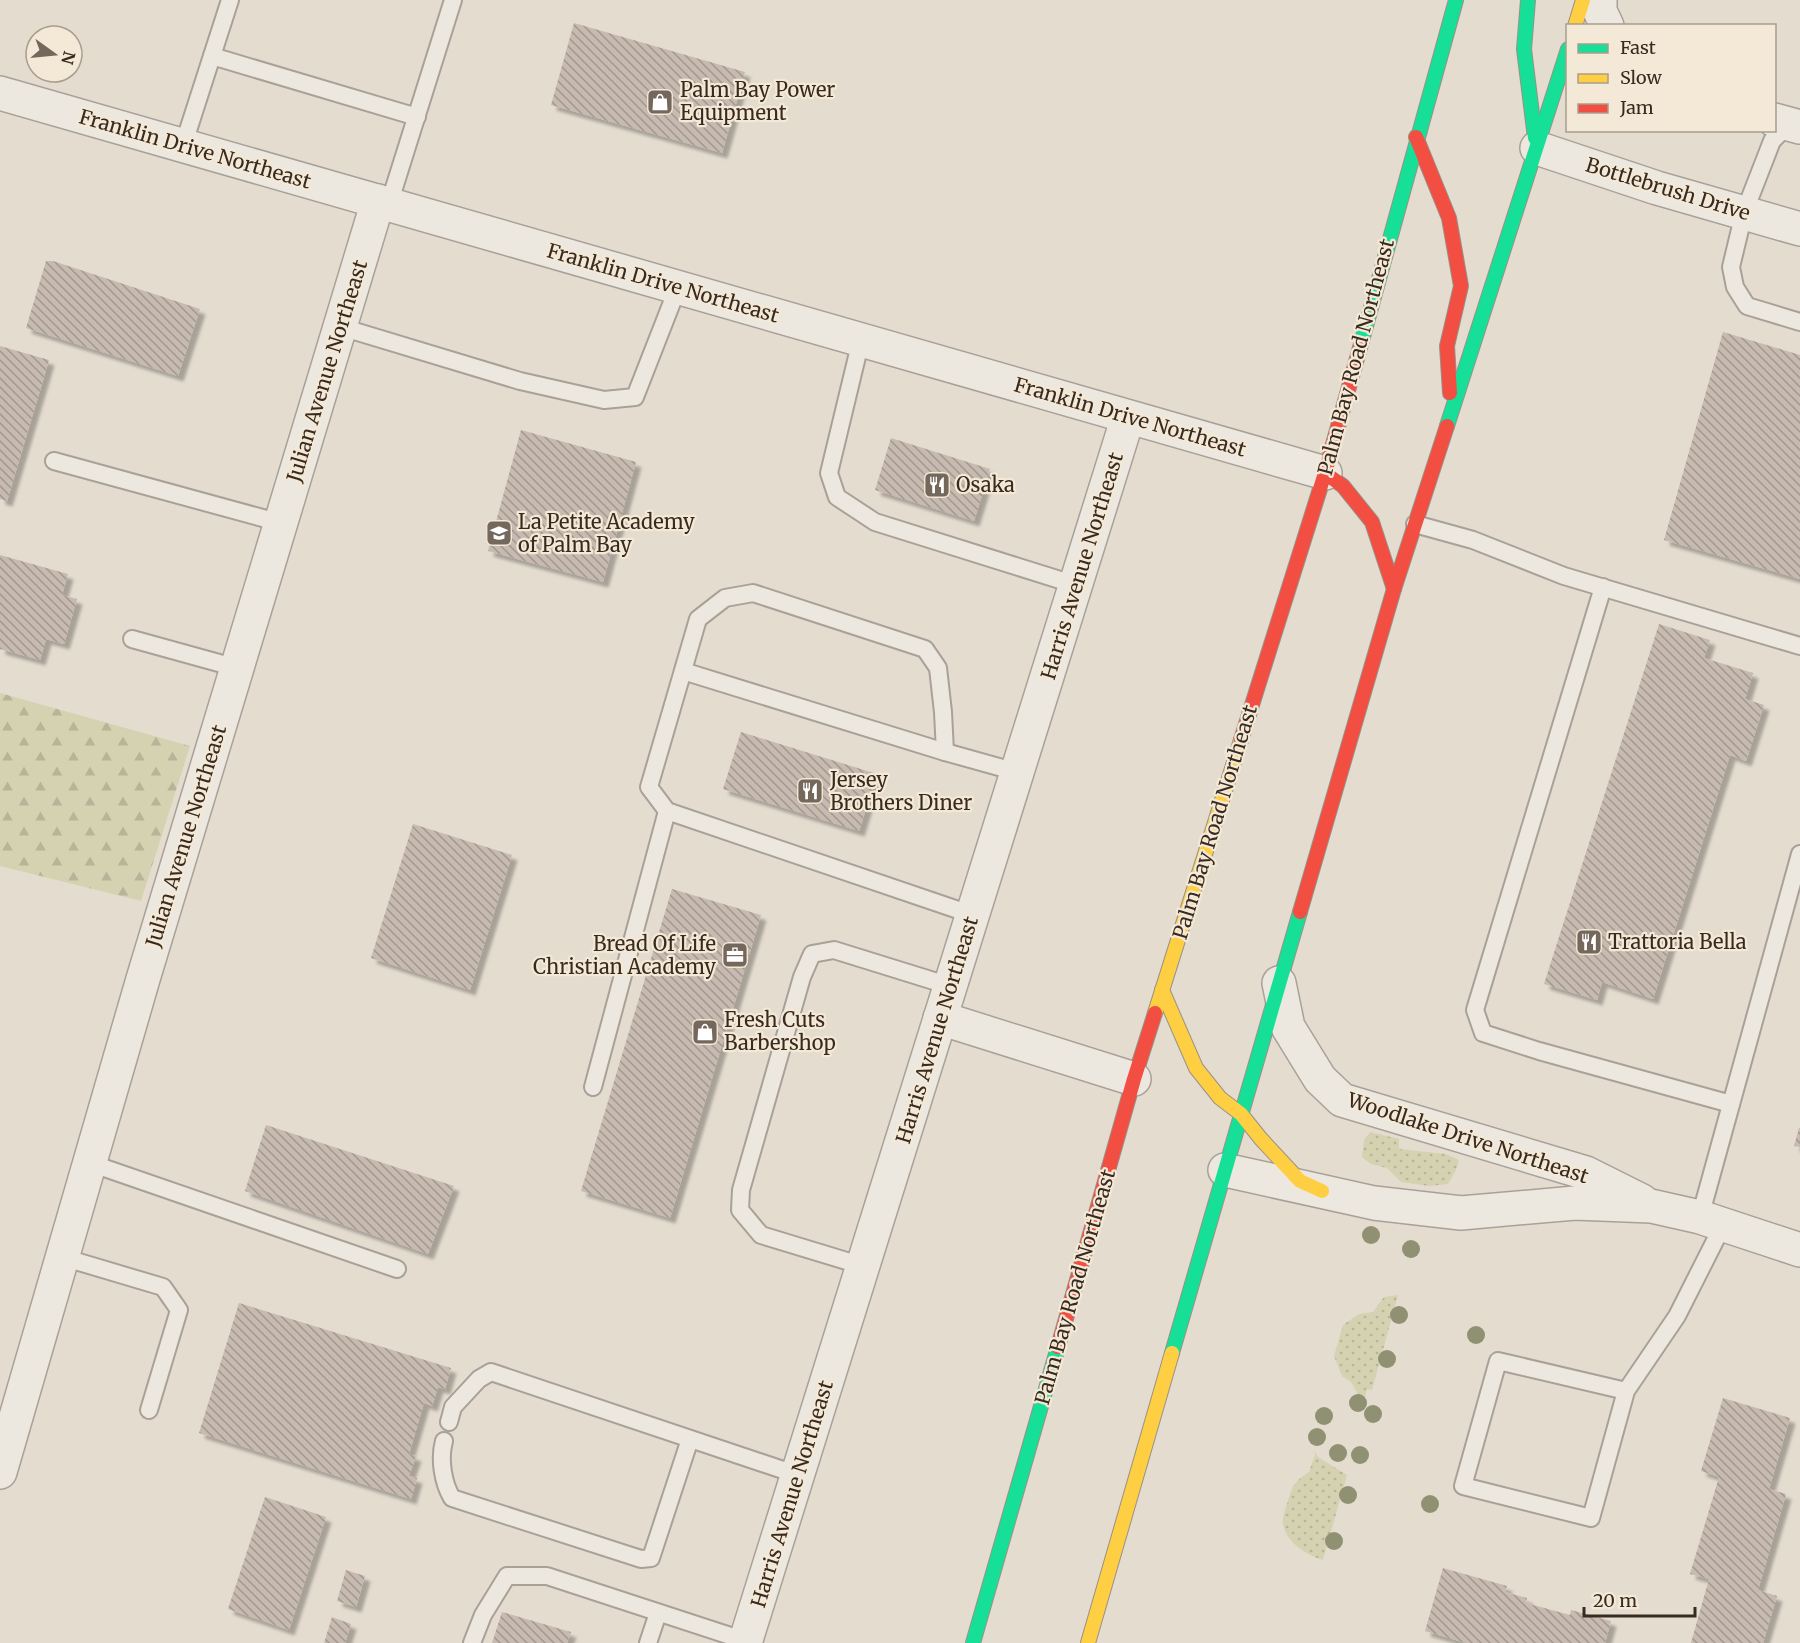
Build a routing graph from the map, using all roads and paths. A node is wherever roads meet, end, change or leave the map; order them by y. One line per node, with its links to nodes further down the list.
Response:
1 (230, 0): 10 (lane)
2 (453, 0): 12 (lane)
3 (1456, 0): 14 (main road, Palm Bay Road Northeast)
4 (1528, 0): 16 (main road)
5 (1583, 0): 7 (main road)
6 (1600, 0): 8 (street)
7 (1576, 24)
8 (1606, 24)
9 (1566, 55): 16 (main road)
10 (212, 56): 12 (lane); 15 (lane)
11 (0, 93): 15 (street, Franklin Drive Northeast)
12 (417, 117): 17 (lane)
13 (1788, 124): 18 (lane)
14 (1416, 137): 24 (main road); 27 (main road, Palm Bay Road Northeast)
15 (183, 146): 17 (street, Franklin Drive Northeast)
16 (1537, 148): 18 (street, Bottlebrush Drive); 24 (main road)
17 (384, 203): 20 (street, Franklin Drive Northeast); 22 (street, Julian Avenue Northeast)
18 (1744, 213): 19 (street, Bottlebrush Drive); 21 (lane)
19 (1800, 229)
20 (678, 287): 22 (lane); 23 (street, Franklin Drive Northeast)
21 (1800, 322)
22 (341, 327): 28 (street, Julian Avenue Northeast)
23 (861, 340): 25 (street, Franklin Drive Northeast); 30 (lane)
24 (1452, 410): 29 (main road)
25 (1128, 417): 27 (street, Franklin Drive Northeast); 30 (street, Harris Avenue Northeast)
26 (54, 462): 28 (lane)
27 (1325, 473): 32 (main road); 44 (main road, Palm Bay Road Northeast)
28 (281, 523): 35 (street, Julian Avenue Northeast)
29 (1415, 524): 31 (lane); 32 (main road)
30 (1076, 585): 38 (street, Harris Avenue Northeast)
31 (1603, 587): 34 (lane); 48 (lane)
32 (1394, 589): 42 (main road)
33 (132, 639): 35 (lane)
34 (1800, 646)
35 (237, 668): 50 (street, Julian Avenue Northeast)
36 (683, 671): 37 (lane); 37 (lane); 39 (lane)
37 (945, 752): 38 (lane)
38 (1017, 772): 41 (street, Harris Avenue Northeast)
39 (667, 811): 41 (lane); 47 (lane)
40 (1800, 854): 48 (lane)
41 (973, 915): 43 (street, Harris Avenue Northeast)
42 (1279, 983): 49 (main road); 53 (street, Woodlake Drive Northeast)
43 (950, 986): 45 (street, Harris Avenue Northeast); 57 (lane)
44 (1162, 990): 46 (main road, Palm Bay Road Northeast); 49 (main road)
45 (940, 1018): 46 (street); 57 (street, Harris Avenue Northeast)
46 (1134, 1079): 70 (main road, Palm Bay Road Northeast)
47 (593, 1087)
48 (1731, 1104): 54 (lane)
49 (1241, 1114): 51 (main road); 52 (main road)
50 (90, 1163): 56 (street, Julian Avenue Northeast); 58 (lane)
51 (1224, 1170): 52 (street, Woodlake Drive Northeast); 71 (main road)
52 (1322, 1191): 53 (street, Woodlake Drive Northeast)
53 (1652, 1206): 54 (street, Woodlake Drive Northeast)
54 (1712, 1221): 55 (street, Woodlake Drive Northeast); 59 (lane)
55 (1800, 1250)
56 (62, 1257): 60 (lane); 64 (street, Julian Avenue Northeast)
57 (863, 1266): 65 (street, Harris Avenue Northeast)
58 (397, 1269)
59 (1626, 1391): 59 (lane)
60 (149, 1410)
61 (449, 1422): 62 (lane)
62 (690, 1439): 63 (lane); 65 (lane)
63 (444, 1441)
64 (0, 1472)
65 (798, 1475): 67 (street, Harris Avenue Northeast)
66 (658, 1613): 67 (lane); 68 (lane); 69 (lane)
67 (746, 1642)
68 (472, 1643)
69 (648, 1643)
70 (973, 1643)
71 (1088, 1643)

